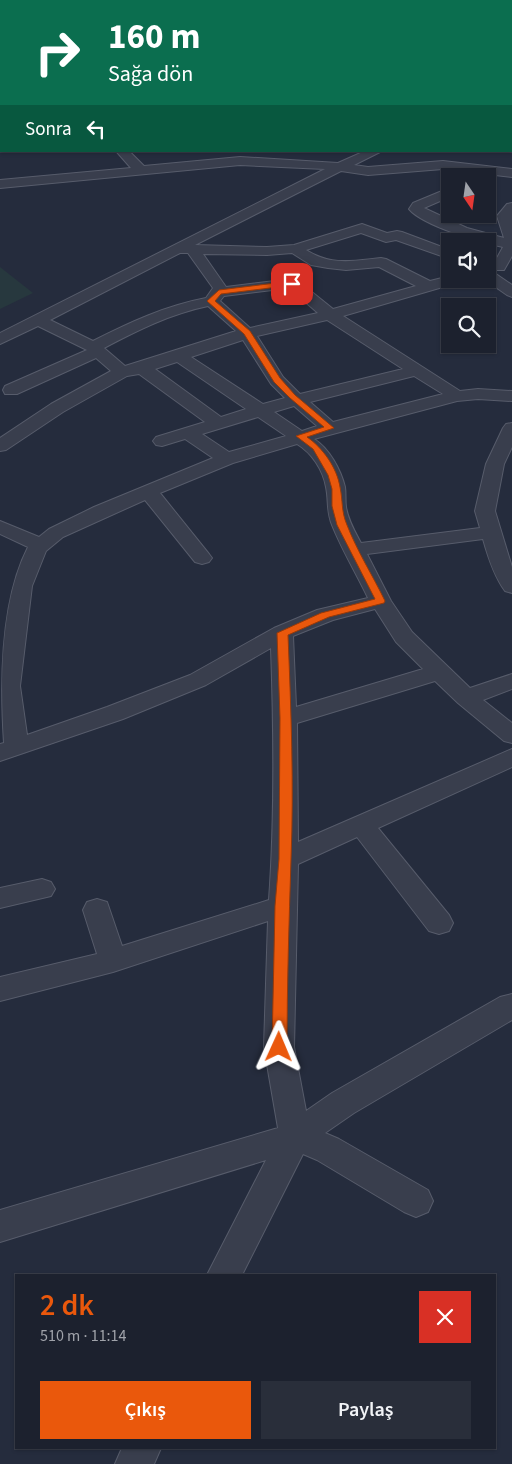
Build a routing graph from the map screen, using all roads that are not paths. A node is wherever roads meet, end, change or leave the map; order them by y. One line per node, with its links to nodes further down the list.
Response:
1 (123, 152): 7 (street)
2 (205, 152): 5 (street)
3 (374, 152): 6 (street)
4 (383, 152): 8 (street)
5 (225, 162): 6 (street); 7 (street)
6 (338, 168): 8 (street); 17 (street)
7 (140, 170): 11 (street)
8 (396, 170): 9 (street); 10 (street)
9 (512, 173)
10 (412, 180)
11 (0, 184)
12 (428, 189): 13 (street)
13 (441, 194)
14 (441, 198): 16 (street)
15 (505, 209): 16 (street)
16 (512, 243): 20 (street)
17 (185, 249): 18 (street); 25 (street); 27 (street)
18 (295, 249): 19 (street); 23 (street)
19 (441, 252)
20 (496, 267)
21 (496, 272): 24 (street)
22 (441, 283): 23 (street)
23 (428, 286): 26 (street)
24 (512, 292)
25 (215, 297): 26 (street); 28 (street); 30 (street)
26 (330, 315): 28 (street); 33 (street)
27 (38, 320): 29 (street); 30 (street)
28 (247, 333): 31 (street); 37 (street)
29 (0, 339)
30 (95, 350): 34 (street); 38 (street)
31 (179, 356): 32 (street); 39 (street)
32 (142, 368): 34 (street); 40 (street)
33 (419, 370): 35 (street); 37 (street)
34 (122, 372): 38 (street)
35 (457, 396): 36 (street); 41 (street)
36 (512, 396)
37 (296, 399): 39 (street); 41 (street)
38 (57, 408): 46 (street)
39 (258, 410): 40 (street); 44 (street)
40 (217, 422): 43 (street)
41 (330, 428): 44 (street)
42 (512, 428): 50 (street)
43 (188, 433): 45 (street); 47 (street)
44 (300, 436): 47 (street); 52 (street)
45 (162, 441)
46 (0, 446)
47 (227, 460): 48 (street)
48 (148, 491): 51 (street); 53 (street)
49 (0, 527): 51 (street)
50 (490, 532): 52 (street); 54 (street)
51 (41, 545): 62 (street)
52 (354, 550): 55 (street)
53 (202, 558)
54 (512, 587)
55 (380, 601): 56 (street); 57 (street)
56 (282, 633): 60 (street); 62 (street)
57 (438, 672): 59 (street); 60 (street)
58 (512, 681): 59 (street)
59 (466, 698): 61 (street)
60 (285, 718): 65 (street)
61 (512, 735)
62 (8, 750)
63 (512, 757): 64 (street)
64 (361, 824): 65 (street); 70 (street)
65 (285, 859): 68 (street)
66 (42, 889): 67 (street)
67 (0, 898)
68 (282, 906): 71 (street); 74 (street)
69 (97, 910): 71 (street)
70 (439, 924)
71 (113, 961): 72 (street)
72 (0, 988)
73 (510, 1006): 74 (street)
74 (295, 1137): 75 (street); 76 (street); 77 (street)
75 (416, 1201)
76 (0, 1226)
77 (225, 1274)
78 (142, 1449): 79 (street)
79 (134, 1464)

